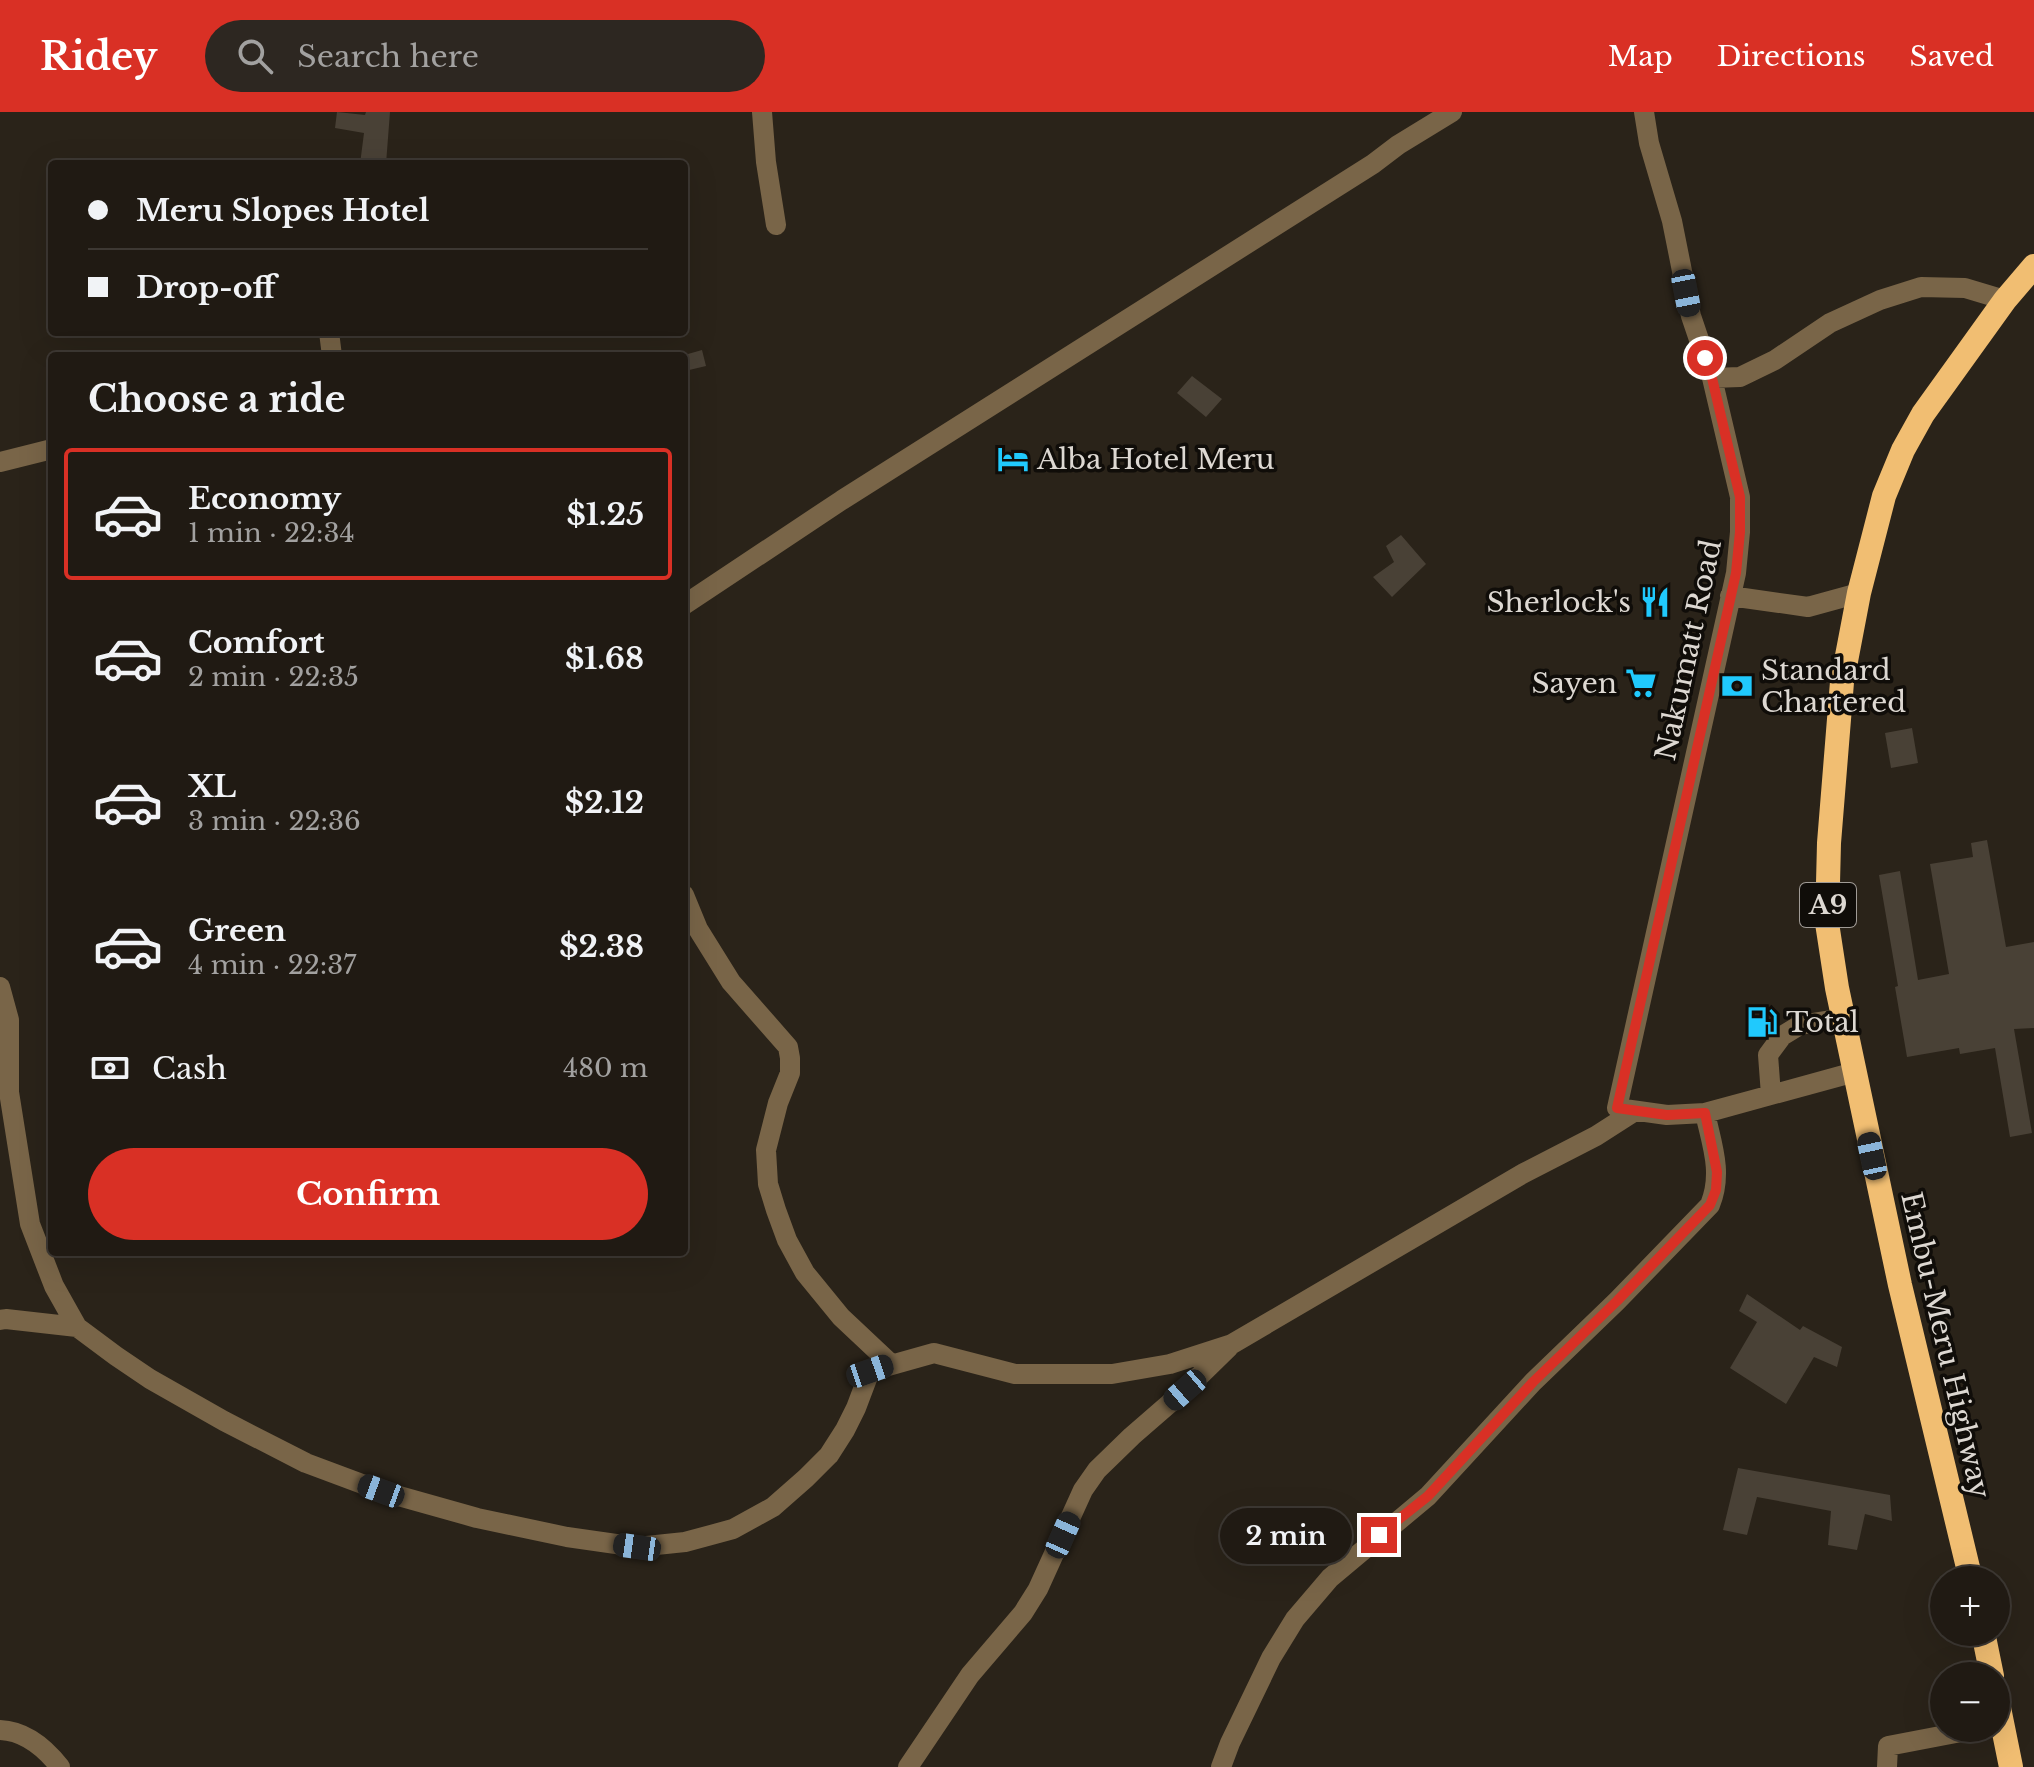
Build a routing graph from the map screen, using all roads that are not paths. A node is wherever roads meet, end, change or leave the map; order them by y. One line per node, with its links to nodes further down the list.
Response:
1 (762, 112): 4 (street)
2 (1452, 112): 12 (street)
3 (1644, 112): 7 (street, Nakumatt Road)
4 (776, 225)
5 (2034, 266): 6 (highway, Embu-Meru Highway / A9)
6 (2005, 300): 7 (street); 10 (highway, Embu-Meru Highway / A9)
7 (1712, 378): 11 (street, Nakumatt Road)
8 (48, 450): 9 (street)
9 (0, 462)
10 (1859, 593): 11 (street); 15 (highway, Embu-Meru Highway / A9)
11 (1730, 596): 18 (street, Nakumatt Road)
12 (688, 602)
13 (688, 905): 23 (street)
14 (0, 987): 21 (street)
15 (1843, 1018): 16 (highway, Embu-Meru Highway / A9); 17 (street)
16 (1855, 1072): 17 (street); 24 (highway, Embu-Meru Highway / A9)
17 (1771, 1095): 19 (street)
18 (1626, 1109): 19 (street); 22 (street)
19 (1705, 1113): 30 (street)
20 (2, 1325): 21 (street)
21 (77, 1327): 23 (street)
22 (1232, 1344): 23 (street); 29 (street)
23 (891, 1364)
24 (1968, 1566)
25 (0, 1730): 28 (street)
26 (1930, 1738): 31 (street)
27 (2000, 1742): 32 (highway)
28 (60, 1767)
29 (908, 1767)
30 (1221, 1767)
31 (1887, 1767)
32 (2011, 1767)

